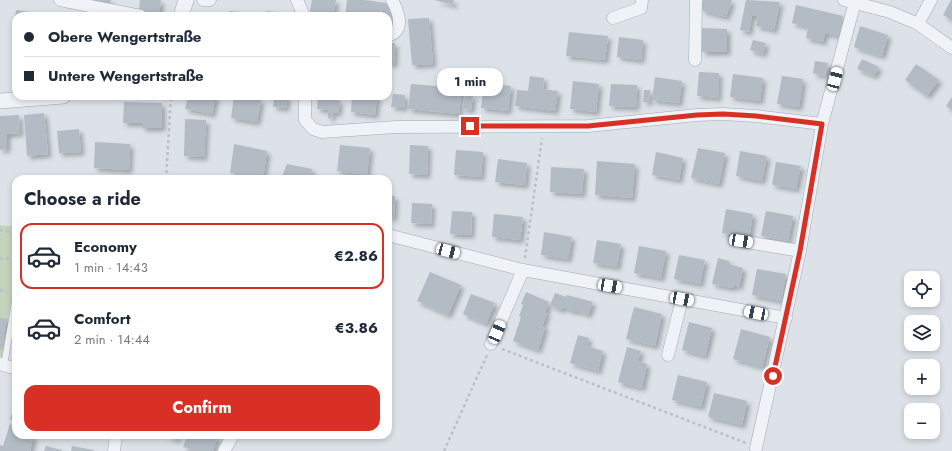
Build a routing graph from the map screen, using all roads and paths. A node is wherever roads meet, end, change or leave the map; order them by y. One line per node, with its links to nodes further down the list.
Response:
1 (60, 0): 11 (street)
2 (186, 0): 12 (street)
3 (203, 0): 4 (street)
4 (210, 0)
5 (297, 0): 13 (street)
6 (392, 0): 16 (street)
7 (642, 0): 14 (street)
8 (696, 0): 18 (street)
9 (931, 0): 15 (street)
10 (849, 1): 15 (street); 23 (street)
11 (122, 12)
12 (182, 12)
13 (302, 12)
14 (613, 18)
15 (918, 24): 17 (street)
16 (392, 34)
17 (952, 48)
18 (695, 60)
19 (12, 99): 20 (street)
20 (0, 100)
21 (171, 100): 25 (path)
22 (305, 100): 24 (street)
23 (822, 124): 24 (street); 30 (street)
24 (544, 126): 33 (path)
25 (166, 175)
26 (0, 230): 27 (path)
27 (12, 232)
28 (392, 236): 33 (street)
29 (741, 241): 30 (street)
30 (800, 251): 36 (street)
31 (0, 258): 32 (path)
32 (12, 260)
33 (523, 270): 34 (street); 37 (street)
34 (682, 299): 36 (street); 38 (street)
35 (12, 314): 39 (lane)
36 (786, 318): 43 (street)
37 (491, 344): 43 (path); 46 (path)
38 (668, 354)
39 (2, 365): 40 (street)
40 (12, 368)
41 (116, 439): 44 (street)
42 (231, 439): 45 (street)
43 (756, 448)
44 (114, 451)
45 (224, 451)
46 (444, 451)

